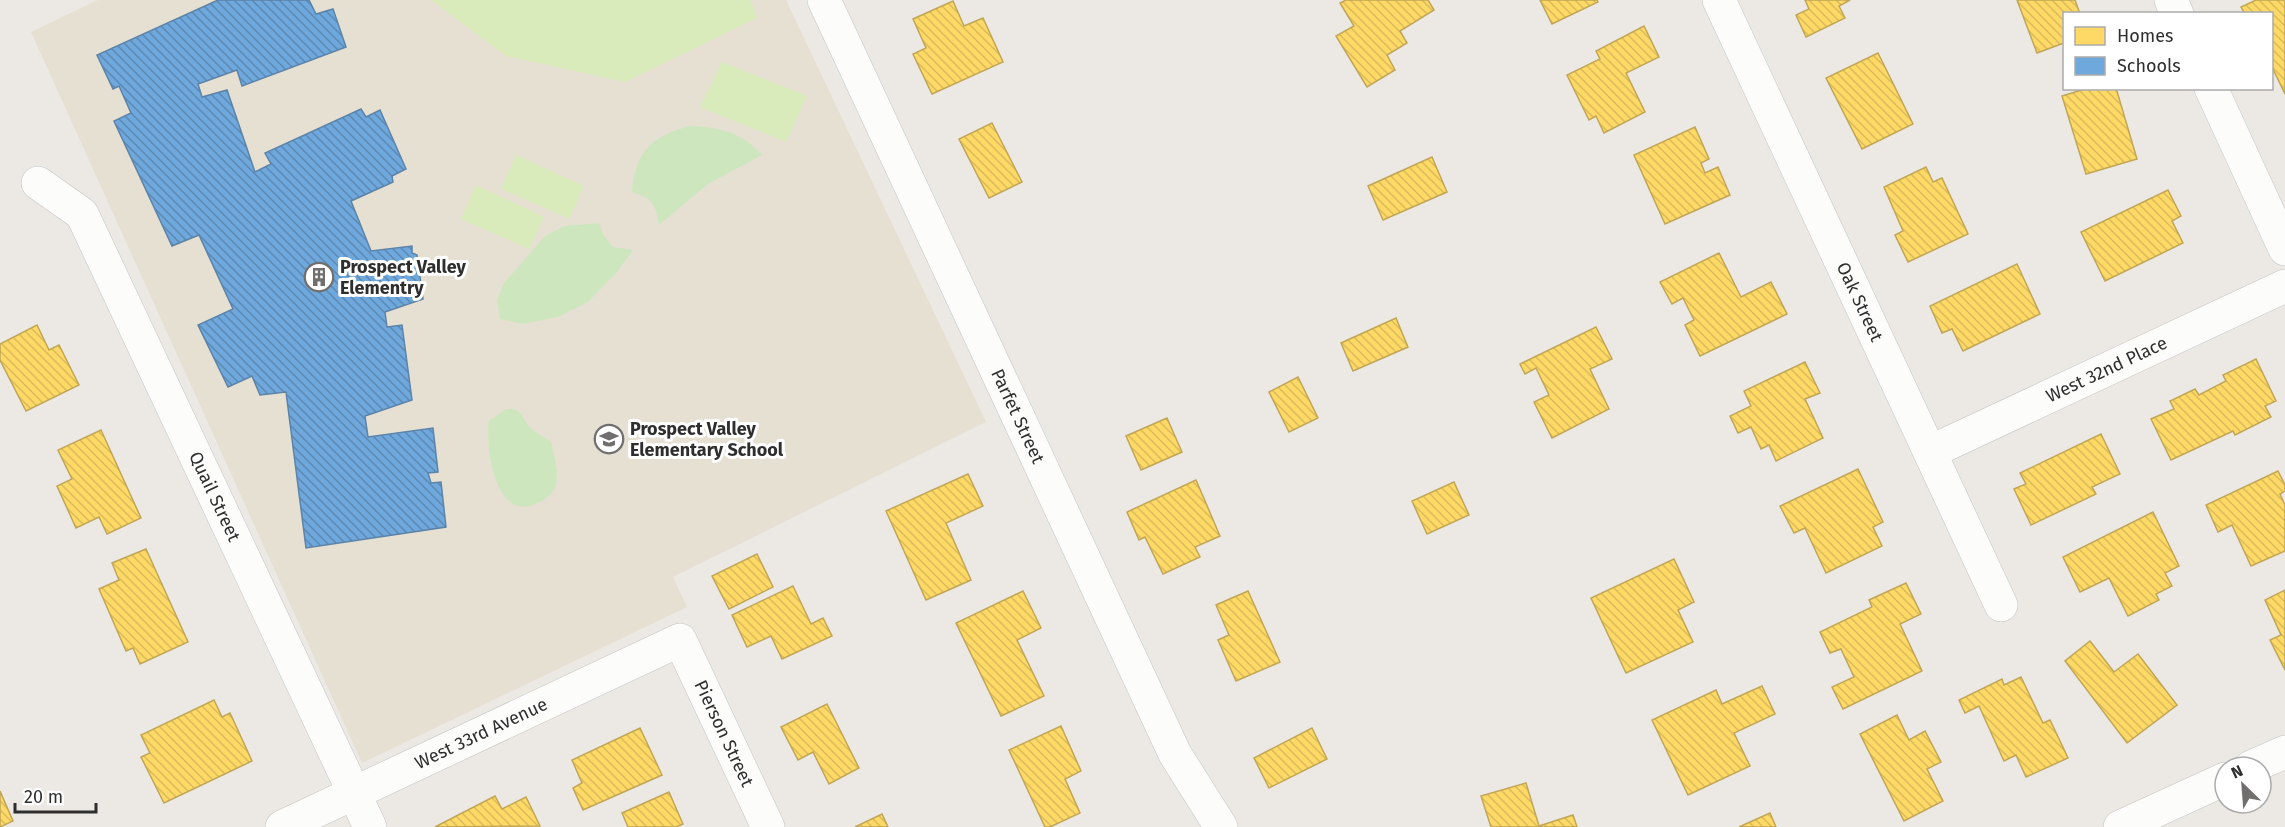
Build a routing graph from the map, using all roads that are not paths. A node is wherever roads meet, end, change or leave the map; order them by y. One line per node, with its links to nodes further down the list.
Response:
1 (824, 0): 15 (street, Parfet Street)
2 (1719, 0): 7 (street, Oak Street)
3 (2212, 90): 5 (street)
4 (38, 183): 11 (street, Quail Street)
5 (2285, 249)
6 (2285, 286): 7 (street, West 32nd Place)
7 (1930, 452): 8 (street, Oak Street)
8 (2001, 605)
9 (680, 640): 11 (street, West 33rd Avenue); 14 (street, Pierson Street)
10 (2213, 784): 16 (street)
11 (354, 793): 12 (street, West 33rd Avenue); 13 (street, Quail Street)
12 (282, 827)
13 (370, 827)
14 (768, 827)
15 (1221, 827)
16 (2120, 827)

